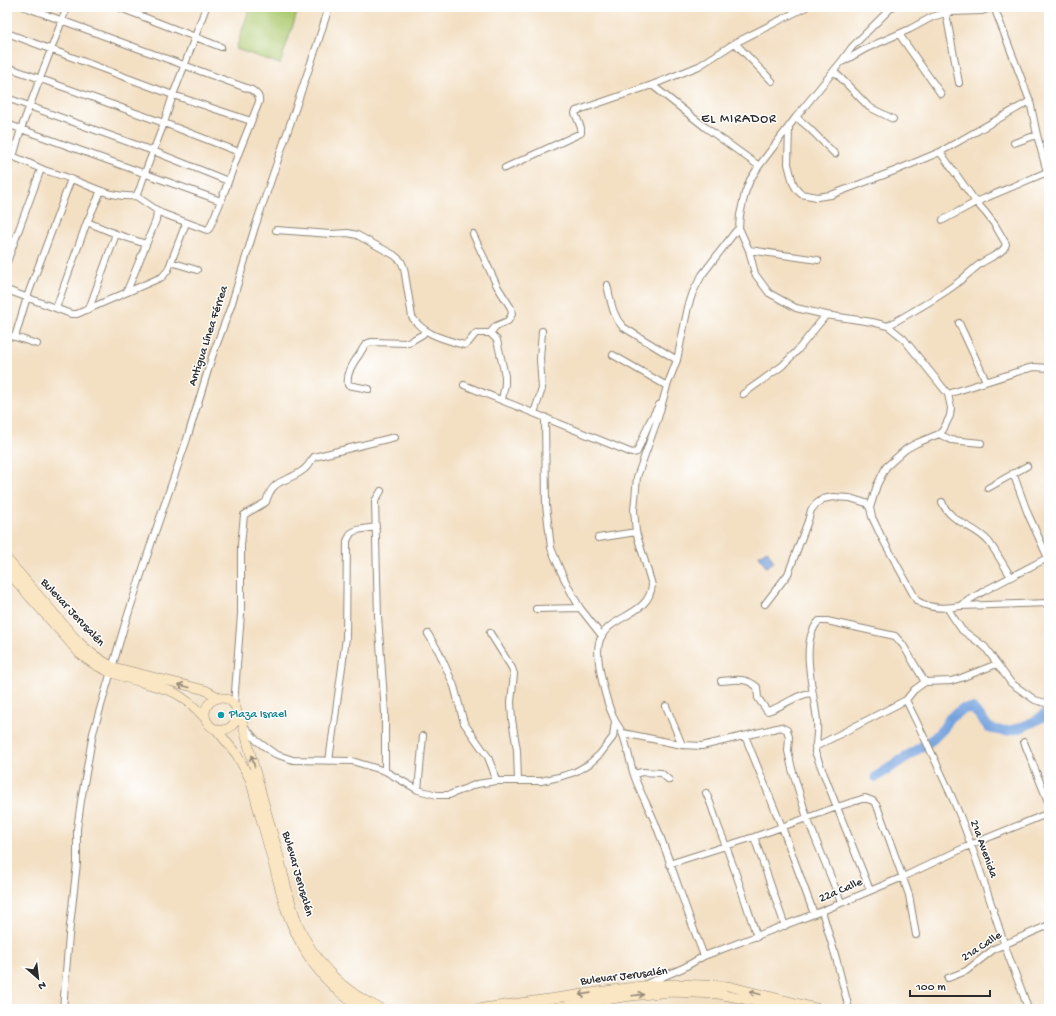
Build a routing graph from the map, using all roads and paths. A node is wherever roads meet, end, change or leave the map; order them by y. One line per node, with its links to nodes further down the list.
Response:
1 (25, 7): 10 (street)
2 (67, 7): 10 (street)
3 (118, 7): 13 (street)
4 (206, 7): 13 (street)
5 (329, 7): 125 (street, Antigua Línea Férrea)
6 (806, 7): 14 (street)
7 (892, 7): 17 (street)
8 (993, 7): 9 (street); 28 (street)
9 (946, 12): 12 (street); 23 (street)
10 (61, 20): 16 (street); 18 (street)
11 (7, 33): 16 (street)
12 (899, 34): 17 (street); 25 (street)
13 (195, 36): 15 (street); 18 (street)
14 (735, 43): 22 (street); 24 (street)
15 (221, 46)
16 (51, 49): 21 (street); 26 (street)
17 (841, 62): 20 (street)
18 (186, 64): 26 (street); 32 (street)
19 (7, 67): 21 (street)
20 (834, 70): 30 (street); 31 (street)
21 (40, 79): 29 (street); 33 (street)
22 (772, 81)
23 (959, 83)
24 (652, 85): 44 (street); 45 (street)
25 (942, 94)
26 (173, 95): 32 (street); 33 (street)
27 (7, 98): 29 (street)
28 (1030, 101): 37 (street); 41 (street)
29 (29, 106): 36 (street); 39 (street)
30 (796, 117): 35 (street); 42 (street)
31 (893, 119)
32 (251, 121): 40 (street)
33 (164, 122): 39 (street); 40 (street)
34 (7, 124): 36 (street)
35 (789, 128): 41 (street); 44 (street)
36 (21, 129): 43 (street); 47 (street)
37 (1037, 135): 38 (street); 48 (street)
38 (1014, 143)
39 (153, 151): 47 (street); 50 (street)
40 (239, 152): 50 (street)
41 (940, 152): 54 (street)
42 (835, 154)
43 (10, 156): 46 (street)
44 (759, 166): 59 (street)
45 (505, 168)
46 (41, 169): 49 (street); 66 (street)
47 (144, 174): 52 (street); 53 (street)
48 (1048, 175): 54 (street)
49 (71, 179): 51 (street); 72 (street)
50 (228, 181): 53 (street)
51 (100, 192): 52 (street); 57 (street)
52 (136, 196): 55 (street)
53 (221, 201): 58 (street)
54 (976, 202): 56 (street); 77 (street)
55 (157, 211): 58 (street); 63 (street)
56 (943, 220)
57 (87, 222): 61 (street); 73 (street)
58 (186, 223): 67 (street)
59 (739, 228): 64 (street); 85 (street)
60 (276, 230): 78 (street)
61 (116, 234): 63 (street); 74 (street)
62 (473, 234): 80 (street)
63 (146, 244): 71 (street)
64 (749, 250): 65 (street); 75 (street)
65 (818, 260)
66 (7, 262)
67 (172, 262): 68 (street); 71 (street)
68 (197, 270)
69 (607, 285): 85 (street)
70 (7, 290): 72 (street)
71 (127, 292): 74 (street)
72 (27, 297): 73 (street); 82 (street)
73 (56, 308): 74 (street)
74 (89, 309)
75 (826, 315): 77 (street); 91 (street)
76 (959, 323): 87 (street)
77 (888, 326): 92 (street)
78 (424, 330): 80 (street); 90 (street)
79 (542, 331): 95 (street)
80 (490, 333): 94 (street)
81 (7, 335): 82 (street)
82 (15, 337): 83 (street)
83 (37, 344)
84 (612, 355): 89 (street)
85 (677, 360): 89 (street)
86 (1049, 368): 87 (street)
87 (986, 381): 92 (street)
88 (464, 385): 94 (street)
89 (667, 386): 93 (street)
90 (369, 389)
91 (743, 394)
92 (948, 394): 97 (street)
93 (664, 397): 96 (street); 107 (street)
94 (502, 400): 95 (street)
95 (534, 413): 96 (street)
96 (545, 417): 118 (street)
97 (939, 434): 99 (street); 105 (street)
98 (395, 437): 132 (street)
99 (981, 443)
100 (1027, 466): 101 (street)
101 (1013, 473): 102 (street); 109 (street)
102 (988, 488)
103 (381, 491): 106 (street)
104 (942, 502): 112 (street)
105 (870, 508): 115 (street); 120 (street)
106 (376, 527): 145 (street); 146 (street)
107 (636, 532): 108 (street); 123 (street)
108 (598, 538)
109 (1048, 557): 112 (street)
110 (7, 559): 125 (main road, Bulevar Jerusalén)
111 (7, 570): 125 (main road, Bulevar Jerusalén)
112 (1011, 577): 113 (street)
113 (971, 600): 116 (street); 117 (street)
114 (1049, 603): 117 (street)
115 (765, 604)
116 (960, 606): 117 (street); 120 (street)
117 (974, 606)
118 (580, 608): 119 (street); 123 (street)
119 (536, 609)
120 (948, 609): 124 (street)
121 (490, 633): 150 (street)
122 (428, 634): 149 (street)
123 (602, 636): 136 (street)
124 (997, 664): 127 (street); 131 (street)
125 (112, 670): 129 (main road, Bulevar Jerusalén, one-way to 125); 135 (main road, Bulevar Jerusalén); 175 (street, Antigua Línea Férrea)
126 (721, 681): 128 (street)
127 (925, 682): 128 (street); 130 (street)
128 (812, 693): 144 (street)
129 (220, 698): 132 (main road); 135 (main road)
130 (906, 700): 144 (street); 159 (street, 21a Avenida)
131 (1048, 704)
132 (234, 705): 134 (main road)
133 (666, 706): 143 (street)
134 (237, 714): 137 (main road, Bulevar Jerusalén); 138 (main road)
135 (206, 719): 138 (main road)
136 (615, 722): 139 (street); 150 (street)
137 (243, 724): 145 (street); 177 (main road, Bulevar Jerusalén, one-way to 137)
138 (216, 729): 176 (main road, Bulevar Jerusalén)
139 (623, 733): 143 (street); 147 (street)
140 (423, 736): 151 (street)
141 (745, 736): 143 (street); 156 (street); 157 (street)
142 (1024, 742): 153 (street)
143 (682, 745)
144 (816, 747): 154 (street)
145 (329, 761): 146 (street)
146 (385, 771): 151 (street)
147 (634, 774): 148 (street); 161 (street)
148 (670, 780)
149 (496, 781): 150 (street); 151 (street)
150 (518, 781)
151 (418, 790)
152 (706, 793): 160 (street)
153 (1049, 804)
154 (837, 807): 156 (street); 162 (street); 163 (street)
155 (1049, 813): 159 (street, 22a Calle)
156 (807, 818): 157 (street); 164 (street)
157 (782, 827): 158 (street); 166 (street)
158 (754, 837): 160 (street); 168 (street)
159 (970, 845): 162 (street, 22a Calle); 171 (street, 21a Avenida)
160 (727, 846): 161 (street); 170 (street)
161 (669, 864): 172 (street)
162 (903, 877): 163 (street, 22a Calle); 169 (street)
163 (870, 890): 164 (street, 22a Calle)
164 (841, 902): 165 (street, 22a Calle)
165 (822, 911): 166 (street, 22a Calle); 182 (street)
166 (814, 914): 168 (street, 22a Calle)
167 (1049, 925): 171 (street, 21a Calle)
168 (785, 926): 170 (street, 22a Calle)
169 (916, 935)
170 (757, 937): 172 (street, 22a Calle)
171 (1004, 945): 173 (street, 21a Calle); 183 (street, 21a Avenida)
172 (704, 956): 174 (street, 22a Calle)
173 (948, 978)
174 (641, 986): 178 (main road, Bulevar Jerusalén, one-way to 178); 181 (main road, Bulevar Jerusalén, one-way to 174)
175 (63, 1009)
176 (363, 1009)
177 (382, 1009)
178 (476, 1009)
179 (549, 1009): 180 (main road, Bulevar Jerusalén, one-way to 180)
180 (792, 1009)
181 (820, 1009)
182 (849, 1009)
183 (1028, 1009)

